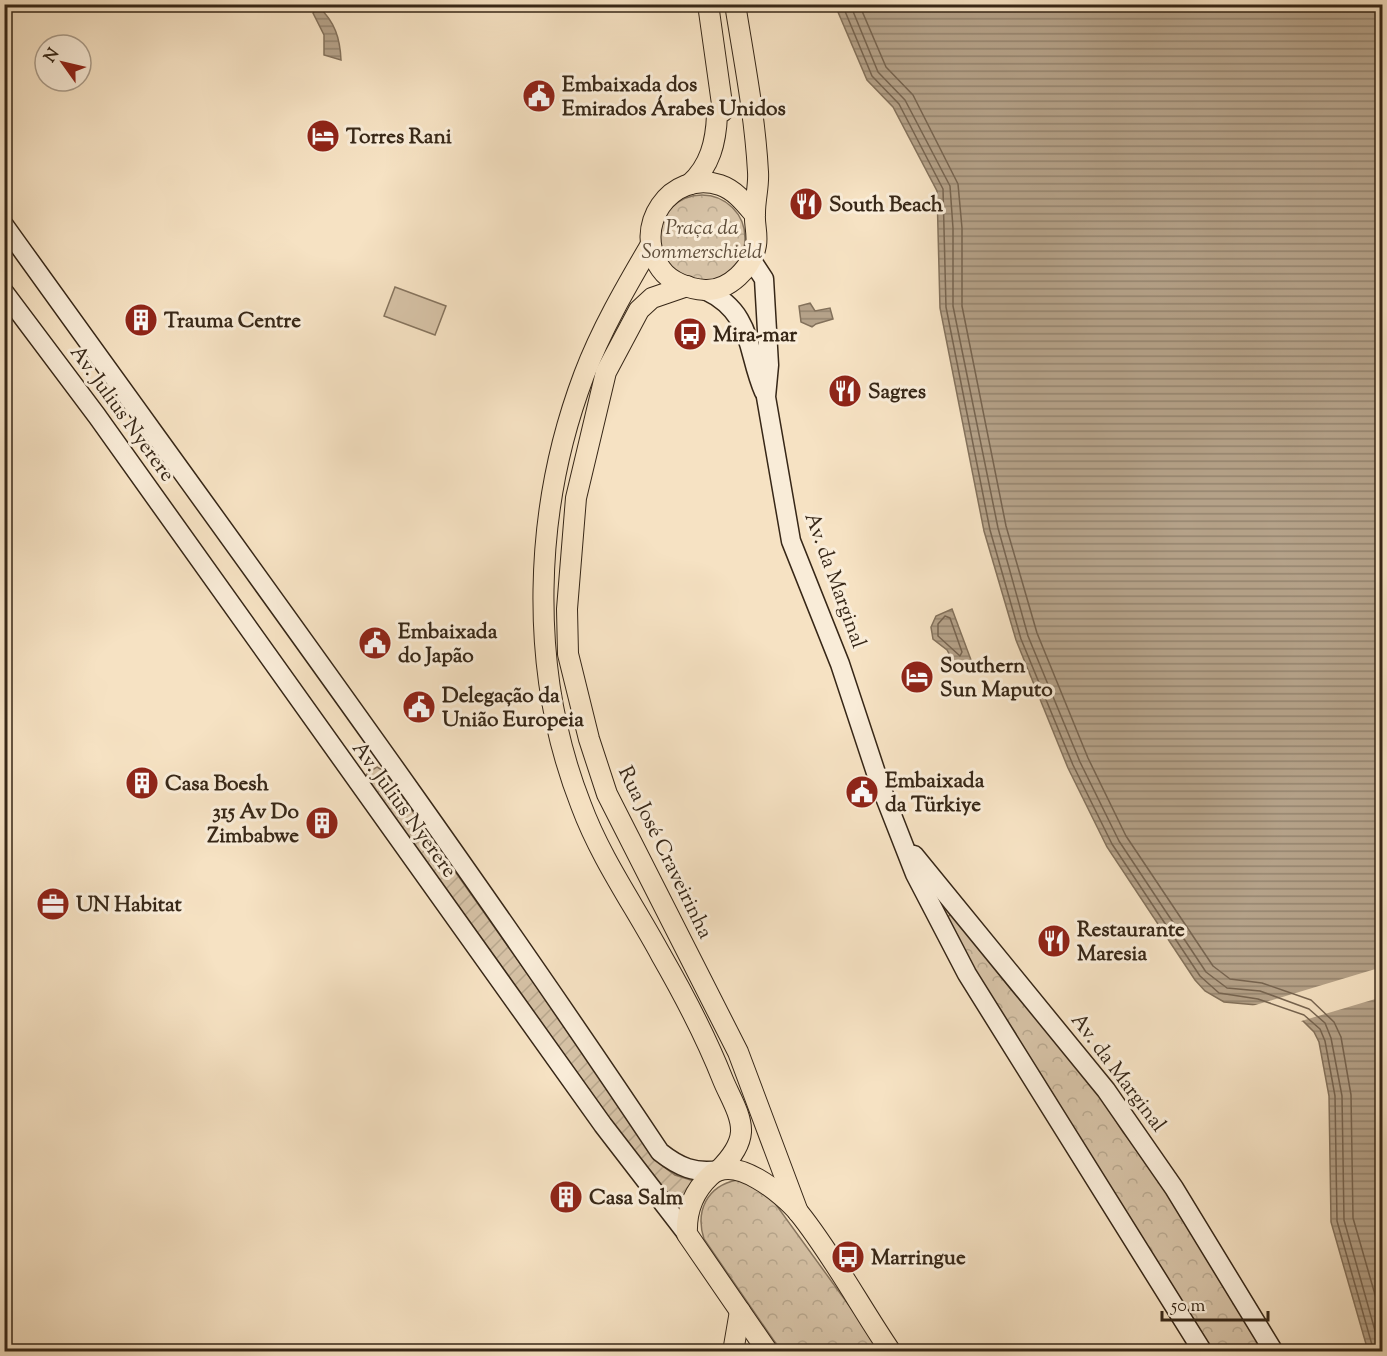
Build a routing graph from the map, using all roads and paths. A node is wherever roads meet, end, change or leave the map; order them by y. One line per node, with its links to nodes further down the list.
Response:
1 (708, 4): 3 (main road)
2 (735, 4): 4 (main road)
3 (690, 184): 4 (main road); 6 (main road)
4 (755, 215): 7 (main road)
5 (4, 225): 12 (main road, Av. Julius Nyerere)
6 (650, 246): 8 (main road); 12 (main road)
7 (751, 259): 8 (main road); 10 (main road, Av. da Marginal)
8 (696, 288): 10 (main road); 13 (main road, Rua José Craveirinha)
9 (4, 292): 14 (main road, Av. Julius Nyerere)
10 (766, 397): 11 (main road, Av. da Marginal)
11 (901, 839): 19 (main road, Av. da Marginal); 20 (main road, Av. da Marginal)
12 (719, 1170): 13 (main road); 14 (main road)
13 (798, 1212): 18 (main road)
14 (687, 1234): 15 (main road, Av. Julius Nyerere)
15 (740, 1311): 16 (main road); 17 (main road, Av. Julius Nyerere)
16 (733, 1352)
17 (768, 1352)
18 (891, 1352)
19 (1203, 1352)
20 (1274, 1352)

